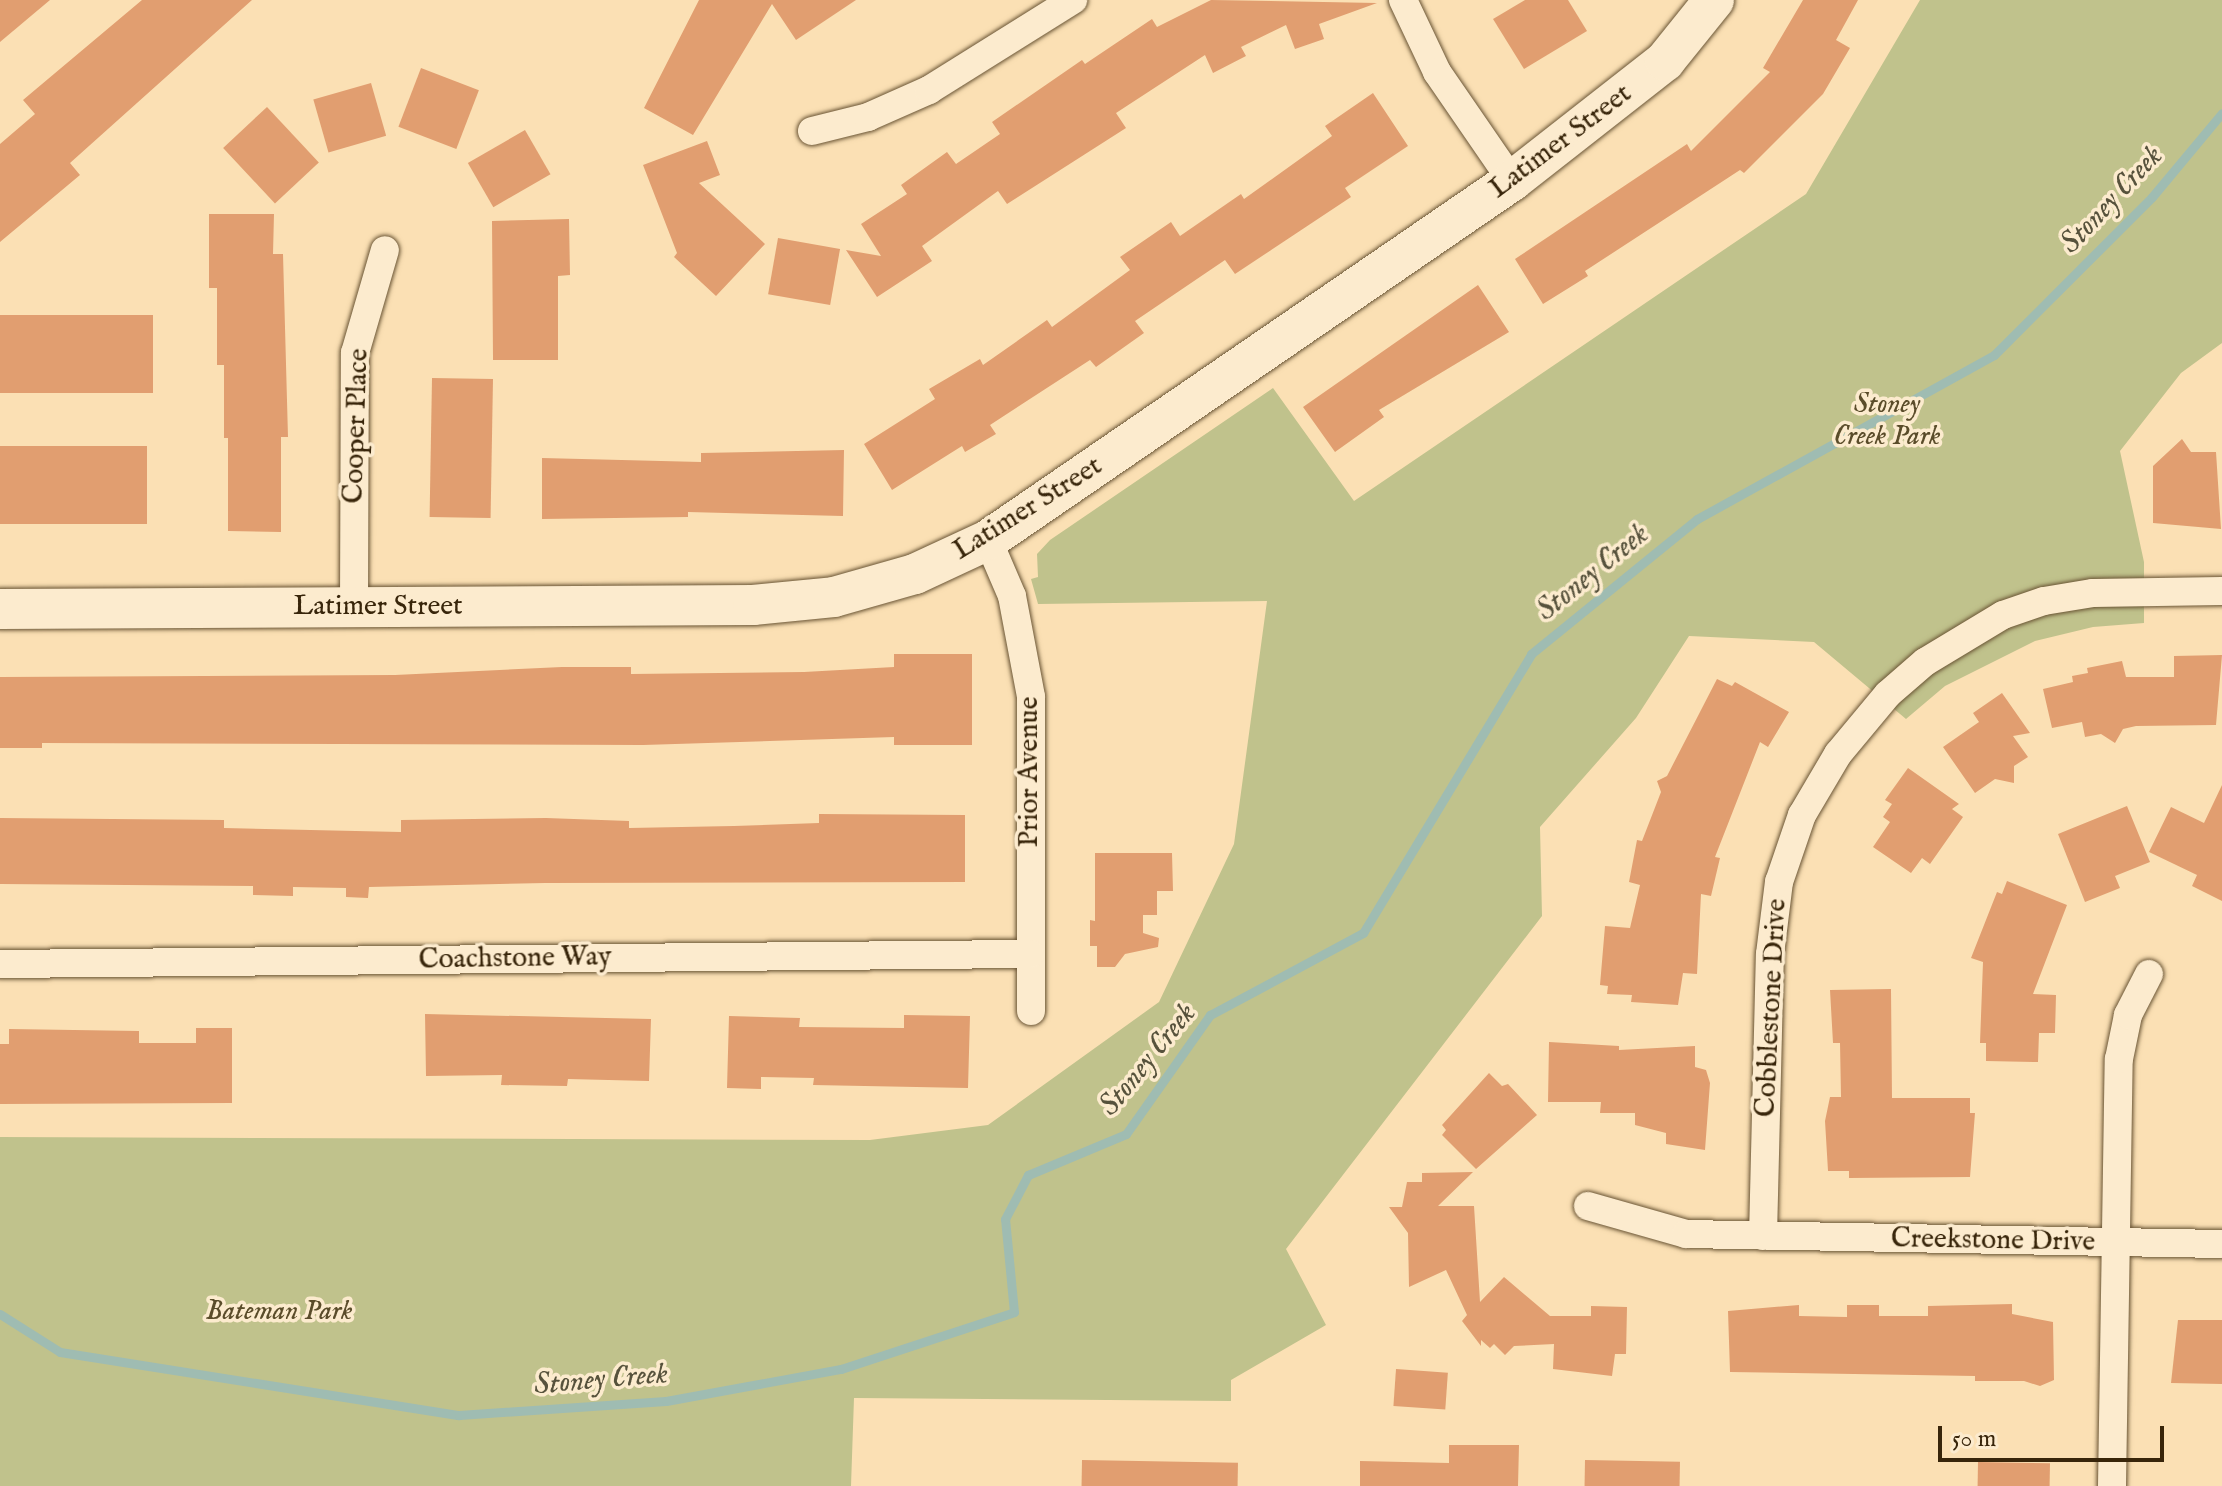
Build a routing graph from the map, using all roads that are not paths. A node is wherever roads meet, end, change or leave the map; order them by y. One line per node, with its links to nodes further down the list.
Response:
1 (1073, 0): 4 (street)
2 (1403, 0): 5 (street)
3 (1714, 0): 5 (street, Latimer Street)
4 (812, 131)
5 (1512, 181): 7 (street, Latimer Street)
6 (385, 250): 9 (street, Cooper Place)
7 (988, 540): 9 (street, Latimer Street); 11 (street, Prior Avenue)
8 (2222, 591): 16 (street, Cobblestone Drive)
9 (354, 606): 10 (street, Latimer Street)
10 (0, 609)
11 (1030, 954): 12 (street, Coachstone Way); 14 (street, Prior Avenue)
12 (0, 964)
13 (2149, 974): 17 (street)
14 (1031, 1011)
15 (1588, 1206): 16 (street, Creekstone Drive)
16 (1763, 1236): 17 (street, Creekstone Drive)
17 (2118, 1244): 18 (street, Creekstone Drive); 19 (street)
18 (2222, 1244)
19 (2112, 1486)

